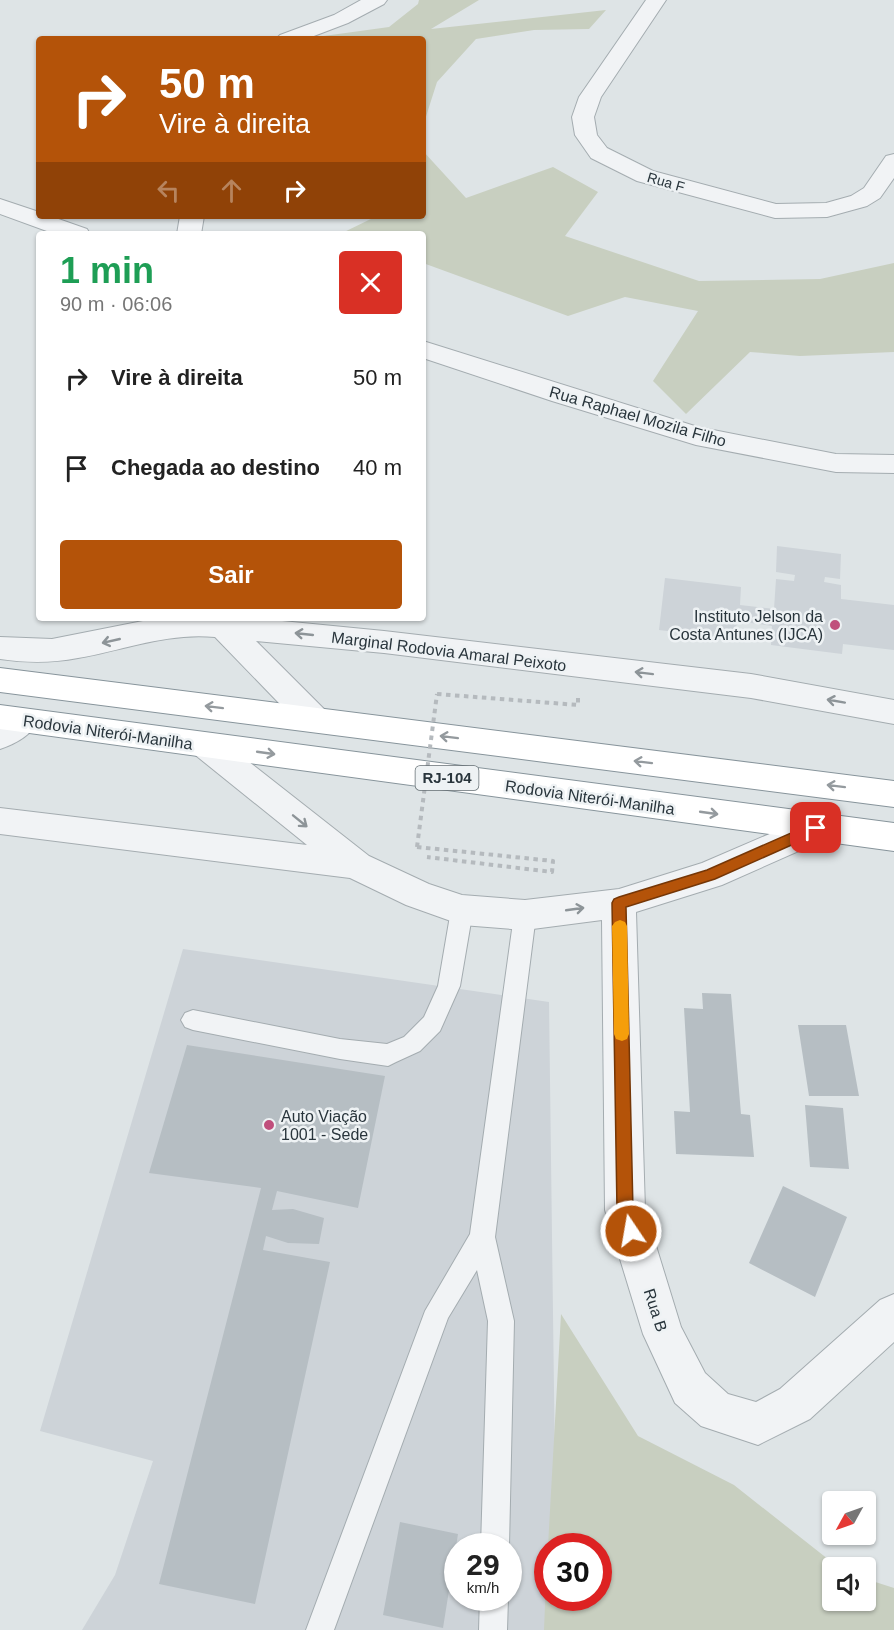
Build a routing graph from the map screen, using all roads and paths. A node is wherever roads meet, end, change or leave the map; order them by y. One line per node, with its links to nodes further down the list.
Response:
1 (377, 0): 3 (street)
2 (656, 0): 4 (street, Rua F)
3 (295, 36)
4 (894, 161)
5 (0, 206): 7 (street)
6 (36, 219): 8 (street)
7 (36, 219)
8 (70, 231)
9 (426, 350): 10 (street, Rua Raphael Mozila Filho)
10 (894, 464)
11 (224, 627): 12 (street, Marginal Rodovia Amaral Peixoto, one-way to 12); 15 (street, Marginal Rodovia Amaral Peixoto, one-way to 11); 16 (street)
12 (2, 653)
13 (0, 680): 16 (highway, one-way to 13)
14 (437, 693): 24 (path, bridge)
15 (894, 712)
16 (315, 720): 19 (highway, one-way to 16)
17 (8, 725): 18 (highway, Rodovia Niterói-Manilha / RJ-104)
18 (206, 745): 21 (highway, Rodovia Niterói-Manilha / RJ-104, one-way to 21); 23 (street, one-way to 23)
19 (894, 794)
20 (0, 821): 23 (street)
21 (816, 828): 22 (highway, Rodovia Niterói-Manilha / RJ-104); 25 (street)
22 (894, 837)
23 (357, 866): 24 (street)
24 (418, 895): 26 (street)
25 (619, 903): 27 (street, one-way to 25); 30 (street, Rua B)
26 (462, 909): 27 (street); 28 (lane)
27 (525, 915): 29 (lane)
28 (194, 1020)
29 (482, 1237): 31 (lane); 33 (lane)
30 (894, 1314)
31 (495, 1533)
32 (494, 1611): 34 (lane)
33 (320, 1630)
34 (493, 1630)

